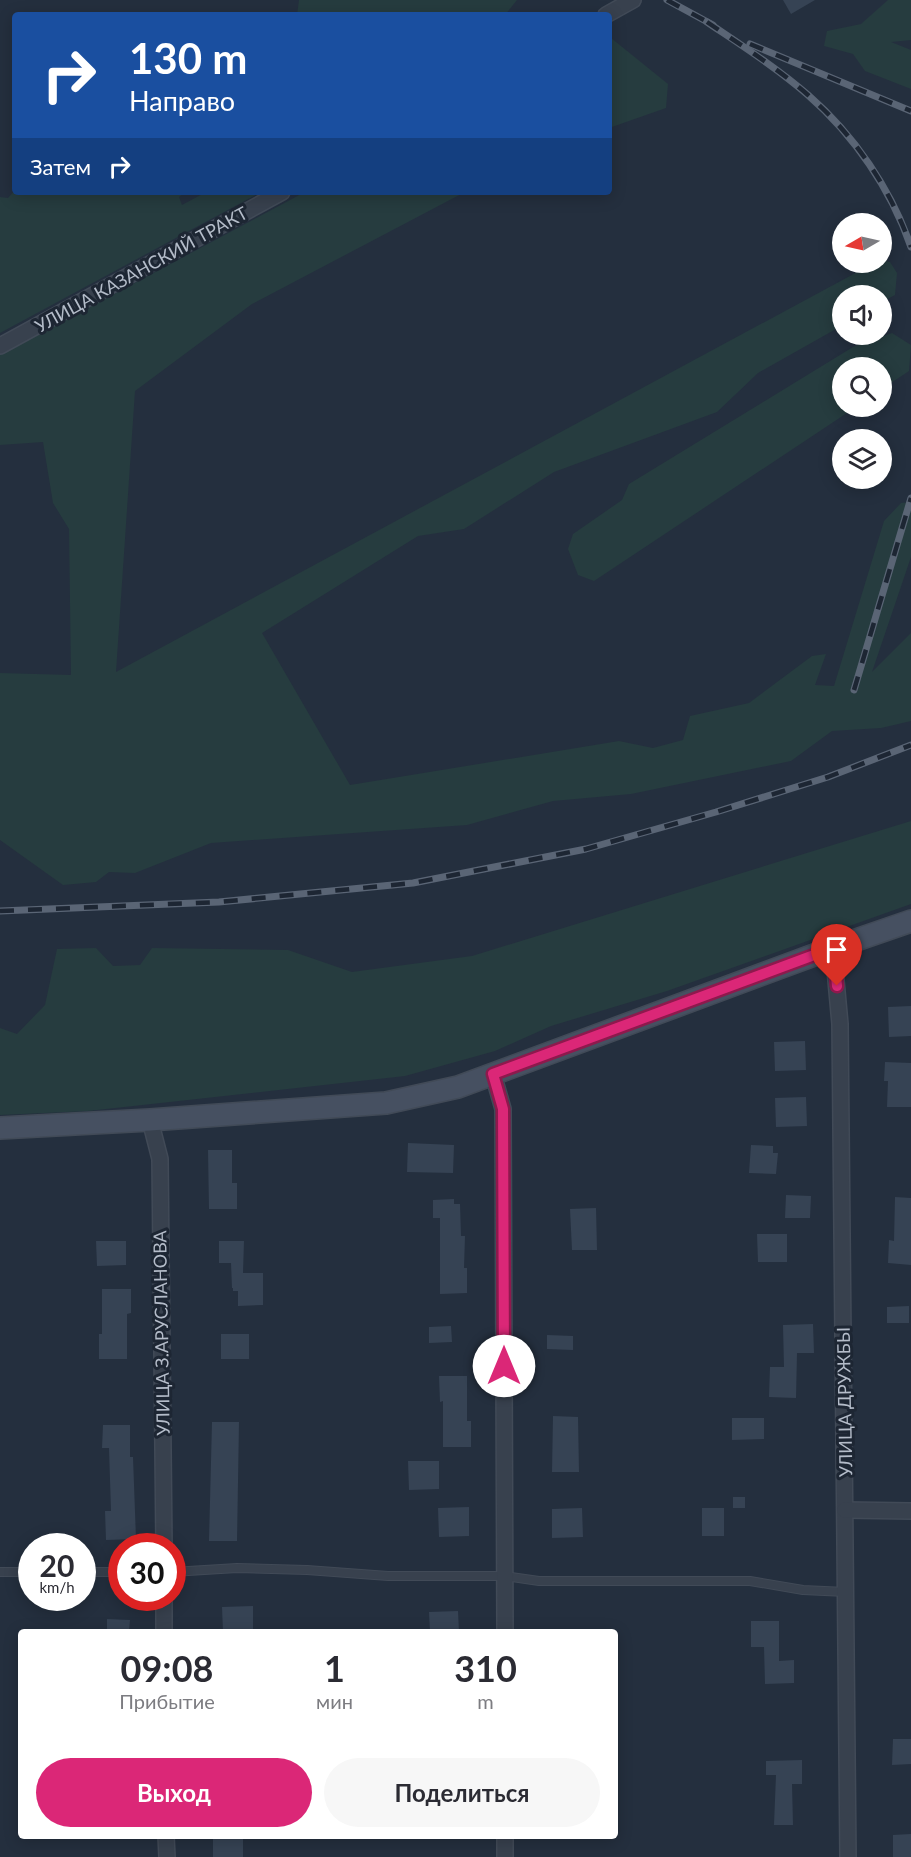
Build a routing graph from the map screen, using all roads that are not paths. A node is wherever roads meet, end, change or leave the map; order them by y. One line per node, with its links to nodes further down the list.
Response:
1 (633, 0): 2 (street)
2 (611, 12)
3 (277, 195): 4 (street, УЛИЦА КАЗАНСКИЙ ТРАКТ)
4 (0, 346)
5 (911, 921): 6 (street)
6 (833, 948): 7 (street); 10 (street, УЛИЦА ДРУЖБЫ)
7 (493, 1074): 8 (street); 16 (street)
8 (150, 1120): 9 (street); 12 (street, УЛИЦА З.АРУСЛАНОВА)
9 (0, 1128)
10 (845, 1510): 11 (street); 17 (street, УЛИЦА ДРУЖБЫ)
11 (911, 1511)
12 (164, 1533)
13 (186, 1571): 16 (lane)
14 (0, 1572): 15 (lane)
15 (18, 1572)
16 (504, 1576): 17 (lane); 20 (street)
17 (846, 1592): 25 (street, УЛИЦА ДРУЖБЫ)
18 (164, 1611): 19 (street)
19 (164, 1629)
20 (504, 1629)
21 (166, 1839): 23 (street)
22 (505, 1839): 24 (street)
23 (167, 1857)
24 (505, 1857)
25 (848, 1857)

